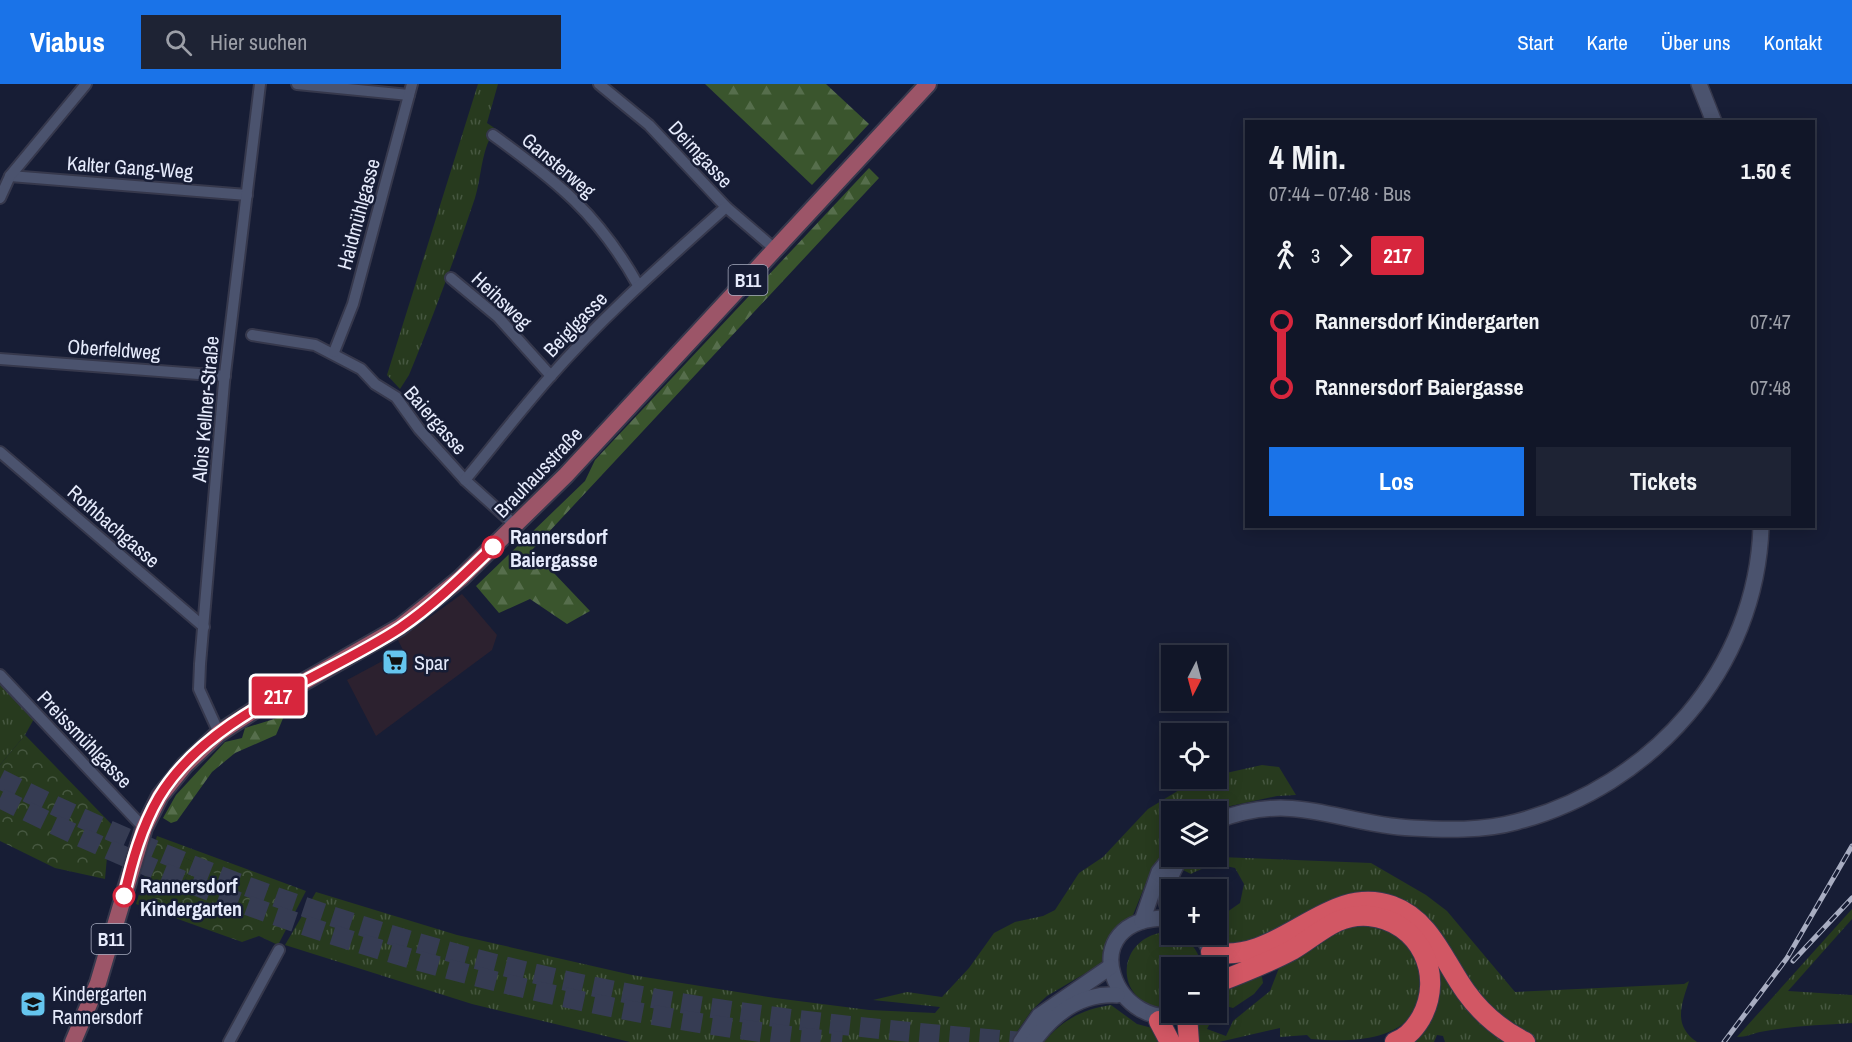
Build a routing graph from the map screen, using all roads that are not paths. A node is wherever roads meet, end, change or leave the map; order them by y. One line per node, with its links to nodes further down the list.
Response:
1 (86, 84): 10 (street)
2 (260, 84): 11 (street, Alois Kellner-Straße)
3 (297, 84): 7 (street)
4 (599, 84): 13 (street, Deimgasse)
5 (928, 84): 14 (main road, Brauhausstraße / B11)
6 (1699, 84): 8 (main road)
7 (410, 89): 18 (street, Haidmühlgasse)
8 (1713, 120)
9 (493, 135): 16 (street, Gansterweg)
10 (10, 176): 11 (street, Kalter Gang-Weg); 12 (street)
11 (247, 195): 20 (street, Alois Kellner-Straße)
12 (0, 198)
13 (726, 207): 14 (street, Deimgasse); 16 (street, Beiglgasse)
14 (776, 250): 24 (main road, Brauhausstraße / B11)
15 (451, 278): 21 (street, Heihsweg)
16 (638, 285): 21 (street, Beiglgasse)
17 (252, 335): 18 (street, Baiergasse)
18 (334, 352): 23 (street, Baiergasse)
19 (0, 359): 20 (street, Oberfeldweg)
20 (225, 376): 26 (street, Alois Kellner-Straße)
21 (550, 376): 23 (street, Beiglgasse)
22 (0, 452): 26 (street, Rothbachgasse)
23 (465, 480): 24 (street, Baiergasse)
24 (516, 526): 28 (main road, Brauhausstraße / B11)
25 (1761, 528): 29 (main road)
26 (204, 627): 28 (street, Alois Kellner-Straße)
27 (0, 675): 30 (street, Preissmühlgasse)
28 (219, 733): 30 (main road, Brauhausstraße / B11)
29 (1227, 817)
30 (144, 828): 41 (main road, Brauhausstraße / B11)
31 (1163, 867): 33 (main road)
32 (1161, 917): 33 (main road)
33 (1142, 921): 36 (main road)
34 (279, 950): 42 (street)
35 (1226, 957): 48 (highway)
36 (1110, 967): 38 (main road); 43 (main road)
37 (1227, 978): 47 (highway)
38 (1117, 995): 39 (main road); 44 (main road)
39 (1159, 1021): 45 (highway)
40 (1188, 1023): 46 (highway)
41 (73, 1042)
42 (229, 1042)
43 (1022, 1042)
44 (1033, 1042)
45 (1170, 1042)
46 (1189, 1042)
47 (1395, 1042)
48 (1525, 1042)

